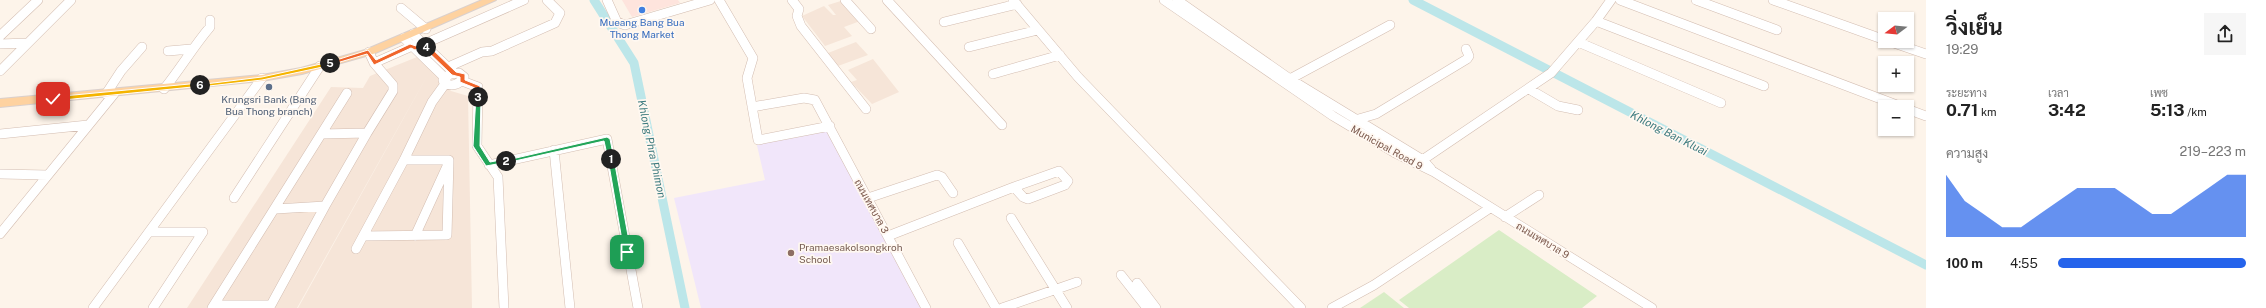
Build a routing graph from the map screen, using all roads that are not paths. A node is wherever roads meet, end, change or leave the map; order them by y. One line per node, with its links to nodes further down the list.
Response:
1 (38, 0): 29 (street)
2 (71, 0): 33 (street)
3 (524, 0): 34 (street)
4 (547, 0): 47 (street)
5 (607, 0): 6 (street)
6 (710, 0)
7 (719, 0): 62 (street)
8 (792, 0): 63 (street)
9 (845, 0): 26 (street)
10 (887, 0): 69 (street)
11 (1164, 0): 77 (street, Municipal Road 9)
12 (1177, 0): 51 (street, Municipal Road 9)
13 (1611, 0): 22 (street)
14 (1620, 0): 59 (street)
15 (1696, 0): 28 (street)
16 (1773, 0): 19 (street)
17 (487, 1): 25 (main road)
18 (1015, 2): 23 (street); 27 (street)
19 (1786, 2): 30 (street)
20 (401, 8): 25 (street)
21 (210, 20): 40 (street)
22 (1596, 21): 32 (street); 54 (street)
23 (944, 22)
24 (1390, 25): 51 (street)
25 (426, 28): 31 (main road)
26 (871, 29)
27 (1038, 30): 37 (street); 44 (street)
28 (1777, 30)
29 (0, 36)
30 (1878, 37)
31 (411, 42): 34 (street); 34 (street); 42 (main road); 45 (street); 52 (street)
32 (1578, 42): 56 (street); 61 (street)
33 (27, 43): 35 (street); 48 (street)
34 (422, 43): 47 (street)
35 (0, 44)
36 (142, 47): 58 (street)
37 (969, 47)
38 (1466, 48): 67 (street)
39 (1908, 48): 43 (street)
40 (191, 49): 41 (street); 55 (street)
41 (168, 52)
42 (368, 52): 45 (street); 46 (main road)
43 (1926, 54)
44 (1060, 55): 49 (street); 116 (street)
45 (374, 63): 71 (street)
46 (320, 66): 50 (main road); 85 (street)
47 (451, 70): 52 (street); 53 (street)
48 (0, 71)
49 (993, 74)
50 (262, 78): 55 (main road); 92 (street)
51 (1290, 79): 67 (street, Municipal Road 9)
52 (445, 81): 53 (street); 75 (street)
53 (462, 81): 78 (street)
54 (1764, 86)
55 (164, 89): 58 (main road)
56 (1529, 89): 64 (street); 77 (street)
57 (348, 93): 73 (street)
58 (110, 94): 60 (main road); 68 (street)
59 (1884, 100)
60 (0, 103)
61 (1721, 103)
62 (752, 107): 70 (street, ถนนเทศบาล 3); 70 (street)
63 (866, 109)
64 (1578, 110)
65 (1914, 112): 66 (street)
66 (1926, 116)
67 (1355, 120): 77 (street, Municipal Road 9)
68 (88, 125): 72 (street); 81 (street)
69 (1002, 125)
70 (830, 126): 86 (street, ถนนเทศบาล 3)
71 (367, 133): 73 (street); 87 (street)
72 (0, 134)
73 (322, 134): 88 (street)
74 (554, 150): 78 (street); 108 (street); 109 (street)
75 (404, 160): 76 (street); 94 (street)
76 (449, 160): 95 (street); 95 (street)
77 (1419, 163): 79 (street, Municipal Road 9)
78 (489, 165): 107 (street)
79 (1434, 172): 89 (street, ถนนเทศบาล 9)
80 (0, 174): 81 (street)
81 (48, 174): 93 (street)
82 (1014, 187): 82 (street); 96 (street)
83 (953, 193): 86 (street)
84 (1538, 195): 90 (street)
85 (234, 198)
86 (868, 198): 96 (street, ถนนเทศบาล 3)
87 (326, 206): 88 (street); 104 (street)
88 (276, 208): 103 (street)
89 (1490, 208): 90 (street, ถนนเทศบาล 9); 117 (street)
90 (1506, 217): 118 (street, ถนนเทศบาล 9)
91 (1011, 218): 102 (street)
92 (149, 232): 105 (street); 106 (street)
93 (0, 234)
94 (363, 236): 95 (street); 98 (street)
95 (415, 236)
96 (888, 236): 110 (street, ถนนเทศบาล 3)
97 (958, 243): 111 (street)
98 (356, 249)
99 (1122, 275): 114 (street)
100 (1077, 282): 102 (street)
101 (1136, 283): 115 (street)
102 (1055, 289): 112 (street); 113 (street)
103 (213, 306): 104 (street)
104 (270, 307)
105 (93, 308)
106 (153, 308)
107 (504, 308)
108 (570, 308)
109 (638, 308)
110 (926, 308)
111 (996, 308)
112 (1002, 308)
113 (1067, 308)
114 (1147, 308)
115 (1156, 308)
116 (1301, 308)
117 (1332, 308)
118 (1652, 308)

